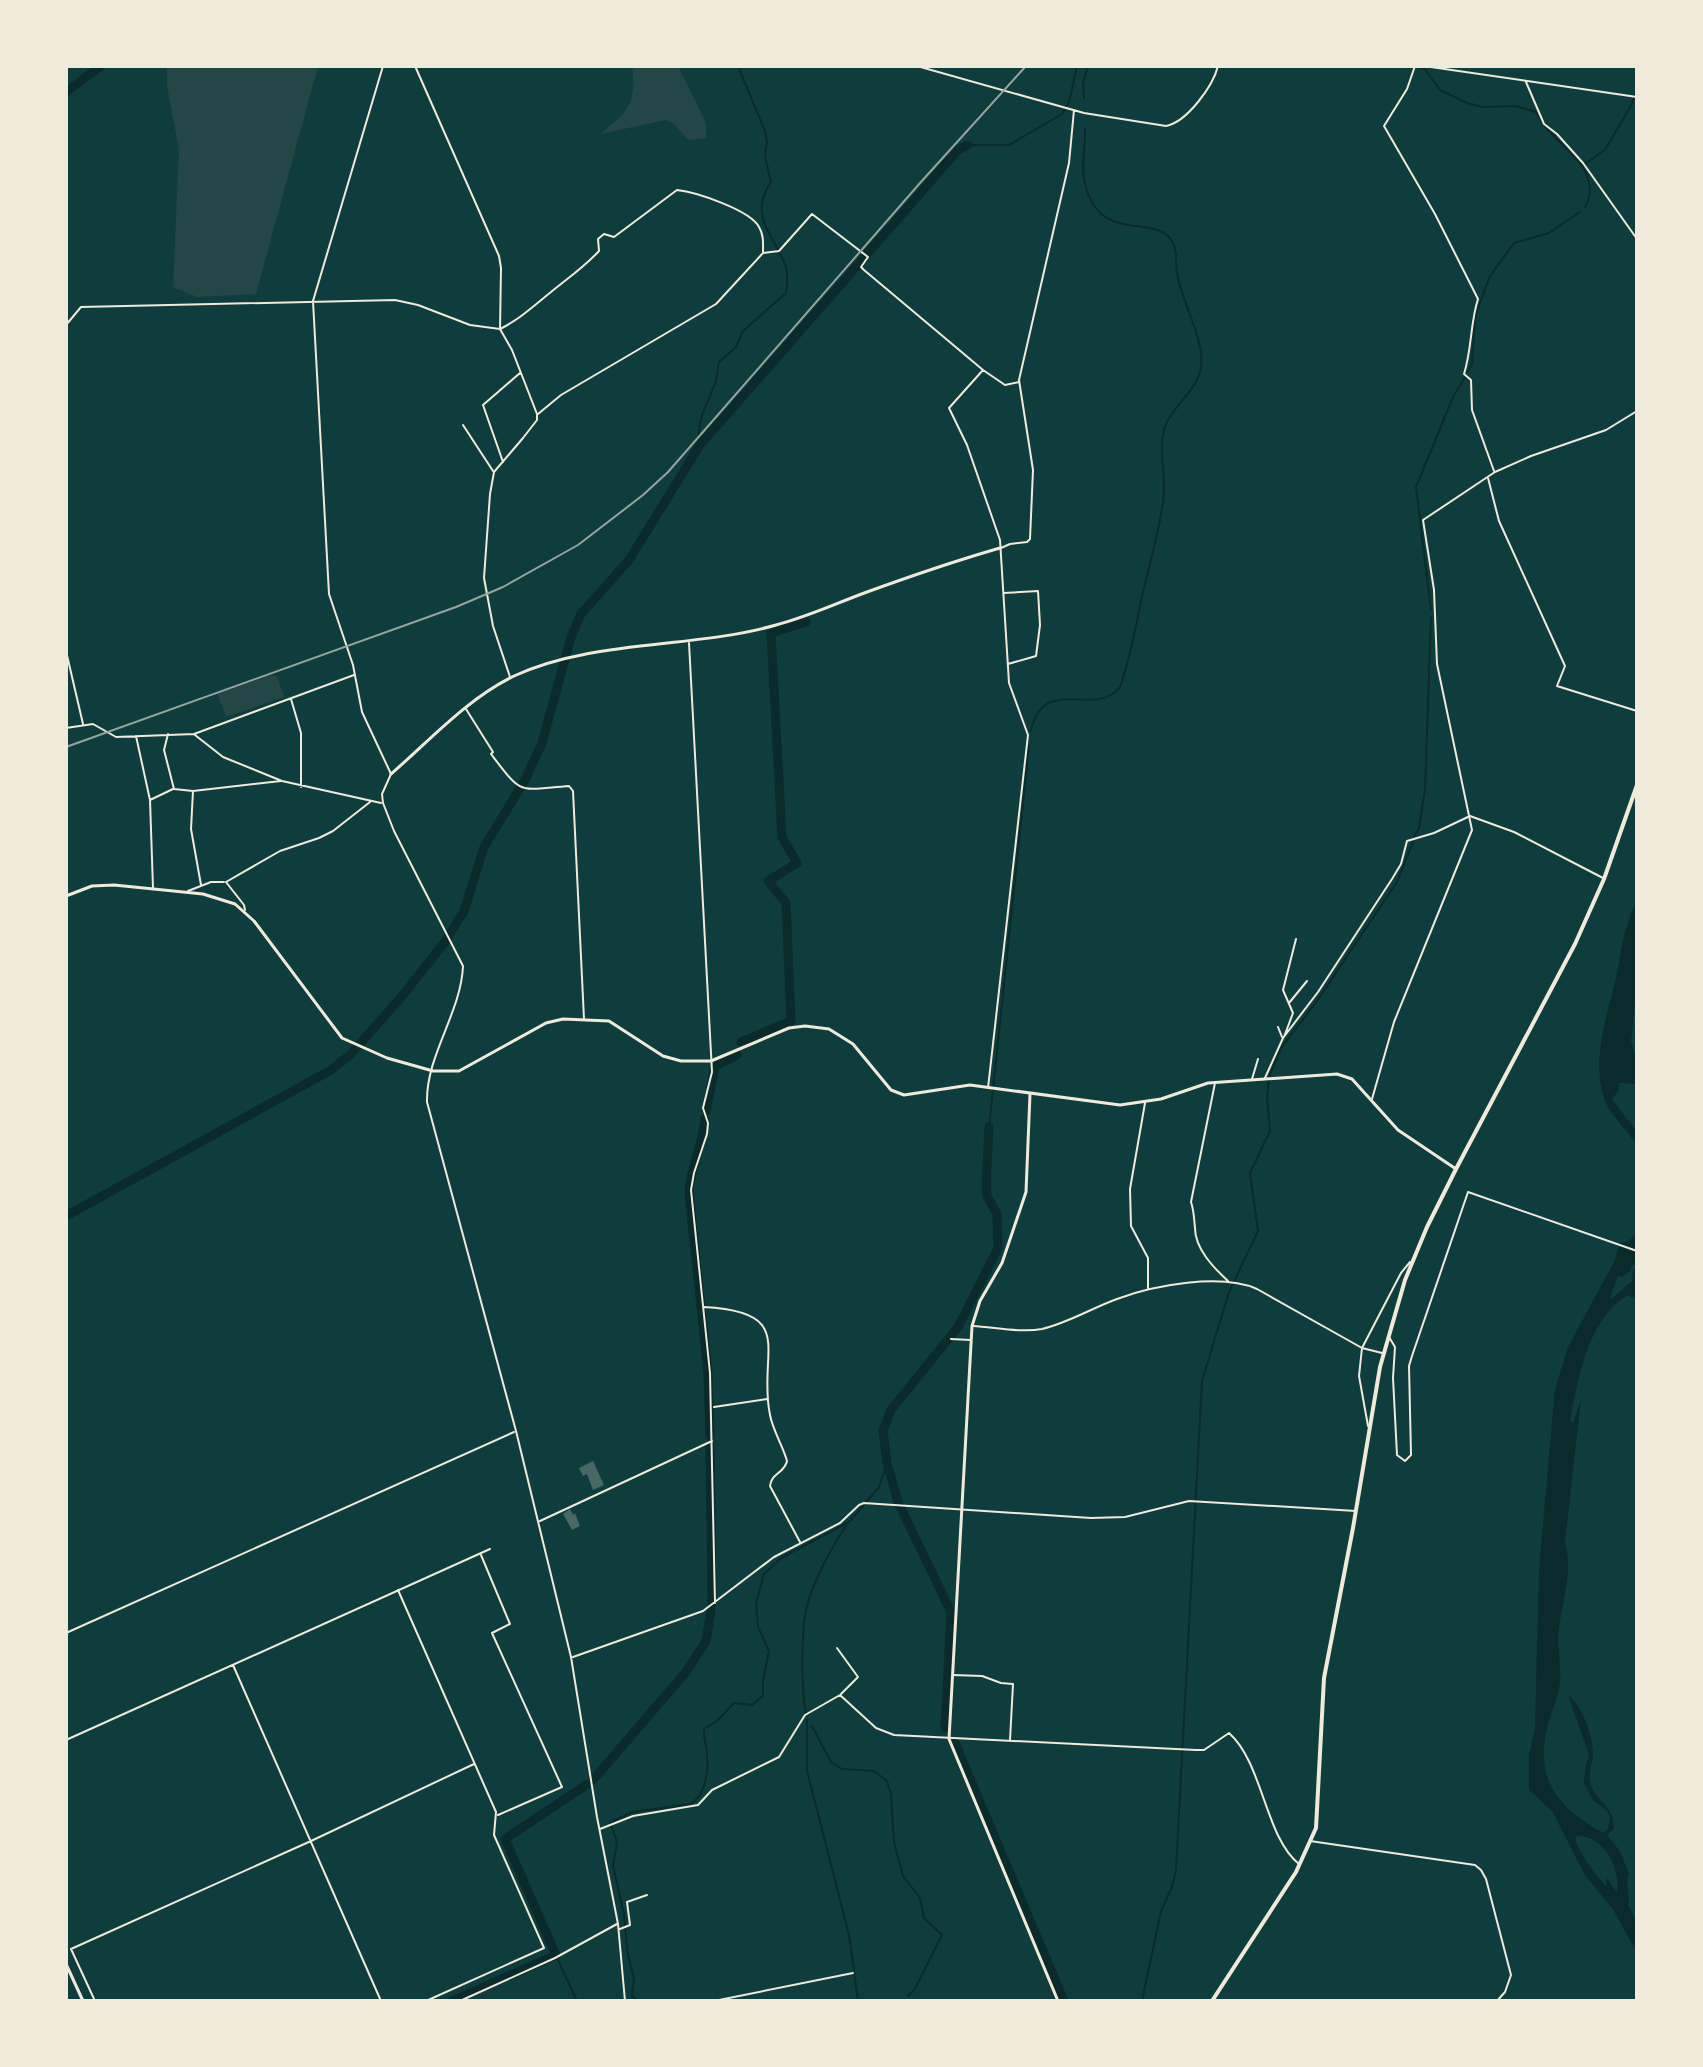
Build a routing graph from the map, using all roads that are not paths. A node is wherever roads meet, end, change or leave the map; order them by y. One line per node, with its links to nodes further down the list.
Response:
1 (383, 66): 12 (street)
2 (415, 66): 14 (street)
3 (917, 66): 9 (street)
4 (1218, 66): 9 (street)
5 (1415, 66): 23 (street)
6 (1424, 66): 7 (street)
7 (1525, 81): 8 (street); 10 (street)
8 (1636, 97)
9 (1074, 110): 17 (street)
10 (1637, 239)
11 (763, 253): 14 (street); 15 (street); 19 (street)
12 (313, 301): 13 (street); 14 (street); 30 (street)
13 (66, 325)
14 (500, 329): 16 (street)
15 (983, 370): 17 (street); 25 (street)
16 (521, 373): 19 (street); 21 (street)
17 (1019, 382): 25 (street)
18 (1637, 411): 23 (street)
19 (537, 414): 21 (street)
20 (463, 425): 22 (street)
21 (503, 462): 22 (street)
22 (494, 472): 31 (street)
23 (1495, 472): 24 (street)
24 (1488, 477): 34 (street); 49 (street)
25 (1000, 548): 26 (street); 27 (street)
26 (1003, 593): 29 (street); 29 (street)
27 (689, 641): 31 (street); 64 (street)
28 (66, 651): 35 (street)
29 (1007, 664): 69 (street)
30 (355, 675): 32 (street); 40 (street)
31 (510, 678): 33 (street)
32 (291, 698): 38 (street); 43 (street)
33 (466, 709): 40 (street); 60 (street)
34 (1637, 711)
35 (83, 725): 36 (street); 39 (street)
36 (66, 728)
37 (169, 733): 38 (street); 39 (street); 44 (street)
38 (194, 734): 41 (street)
39 (136, 735): 46 (street)
40 (391, 774): 48 (street)
41 (282, 781): 43 (street); 45 (street)
42 (1637, 785): 50 (highway)
43 (301, 787): 47 (street)
44 (174, 789): 45 (street); 46 (street)
45 (193, 791): 52 (street)
46 (150, 800): 53 (street)
47 (370, 802): 48 (street); 51 (street)
48 (383, 803): 65 (street)
49 (1470, 816): 50 (street); 62 (street); 71 (street)
50 (1604, 879): 73 (highway)
51 (226, 882): 52 (street); 56 (street)
52 (201, 885): 54 (street)
53 (153, 889): 54 (street); 55 (street)
54 (187, 892): 56 (street)
55 (66, 896)
56 (245, 911): 65 (street)
57 (1296, 939): 59 (street)
58 (1307, 981): 59 (street)
59 (1288, 1004): 62 (street)
60 (585, 1020): 64 (street); 65 (street)
61 (1278, 1027): 62 (street)
62 (1283, 1038): 66 (street)
63 (1258, 1059): 67 (street)
64 (711, 1061): 69 (street); 78 (street)
65 (433, 1071): 87 (street)
66 (1267, 1080): 67 (street); 71 (street)
67 (1252, 1081): 68 (street)
68 (1215, 1083): 72 (street); 76 (street)
69 (990, 1088): 70 (street)
70 (1030, 1094): 72 (street); 79 (street)
71 (1371, 1100): 73 (street)
72 (1145, 1103): 77 (street)
73 (1456, 1169): 75 (highway)
74 (1637, 1251): 80 (street)
75 (1415, 1257): 80 (highway); 83 (street)
76 (1232, 1282): 77 (street); 83 (street)
77 (1148, 1290): 79 (street)
78 (703, 1307): 85 (street); 86 (street)
79 (972, 1326): 82 (street)
80 (1388, 1336): 84 (highway)
81 (951, 1339): 82 (street)
82 (971, 1340): 90 (street)
83 (1362, 1348): 84 (street); 88 (street)
84 (1384, 1353): 88 (highway)
85 (768, 1398): 86 (street); 93 (street)
86 (712, 1407): 89 (street)
87 (516, 1431): 92 (street); 98 (street)
88 (1369, 1431): 91 (highway)
89 (712, 1441): 92 (street); 97 (street)
90 (960, 1511): 91 (street); 93 (street); 102 (street)
91 (1356, 1511): 111 (highway)
92 (539, 1521): 100 (street)
93 (800, 1543): 97 (street)
94 (490, 1549): 95 (street)
95 (480, 1554): 96 (street); 108 (street)
96 (398, 1590): 101 (street); 107 (street)
97 (715, 1603): 100 (street)
98 (66, 1633)
99 (837, 1648): 103 (street)
100 (571, 1657): 109 (street)
101 (233, 1664): 105 (street); 110 (street)
102 (952, 1675): 104 (street); 106 (street)
103 (840, 1695): 104 (street); 109 (street)
104 (949, 1739): 106 (street); 126 (street)
105 (66, 1740)
106 (1010, 1742): 112 (street)
107 (475, 1763): 108 (street); 110 (street)
108 (496, 1816): 122 (street)
109 (599, 1829): 114 (street)
110 (311, 1841): 120 (street); 121 (street)
111 (1310, 1841): 112 (highway); 128 (street)
112 (1300, 1864): 127 (highway)
113 (647, 1895): 115 (street)
114 (618, 1924): 115 (street); 123 (street)
115 (623, 1928): 124 (street)
116 (66, 1964): 119 (street)
117 (853, 1973): 118 (street)
118 (730, 1999): 125 (street)
119 (83, 2001)
120 (95, 2001)
121 (381, 2001)
122 (426, 2001)
123 (460, 2001)
124 (625, 2001)
125 (714, 2001)
126 (1058, 2001)
127 (1212, 2001)
128 (1497, 2001)

